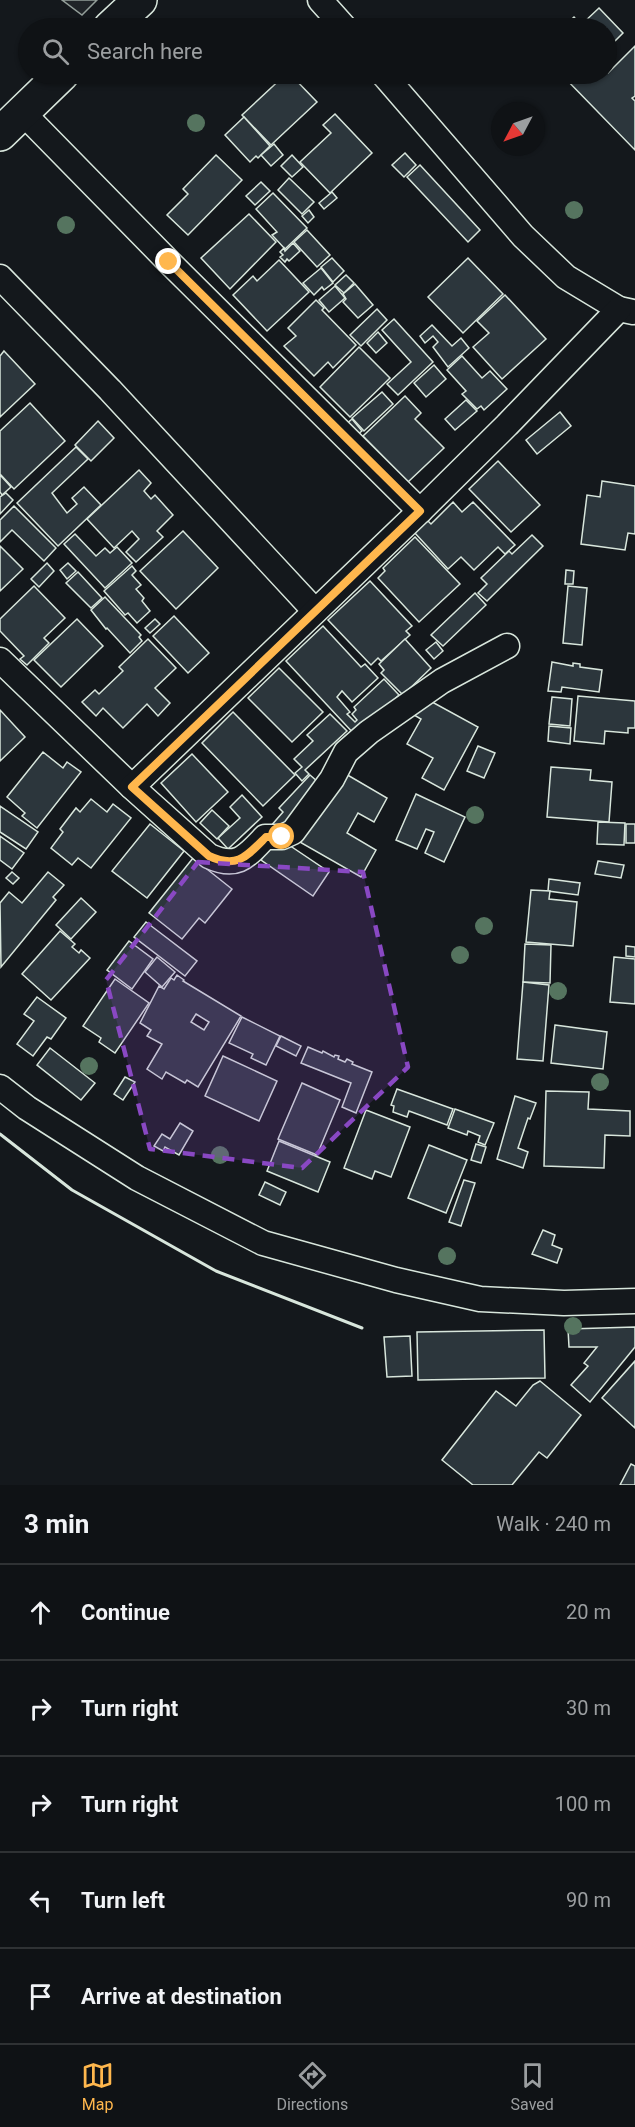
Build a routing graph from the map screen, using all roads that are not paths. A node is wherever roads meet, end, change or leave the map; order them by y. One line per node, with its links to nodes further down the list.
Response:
1 (140, 0): 3 (street)
2 (320, 0): 4 (street)
3 (121, 18)
4 (336, 18)
5 (52, 84): 7 (street)
6 (392, 84): 9 (street)
7 (11, 123): 10 (street)
8 (0, 277): 11 (street)
9 (627, 311): 10 (street)
10 (420, 511): 11 (street)
11 (315, 611): 14 (street)
12 (507, 646): 14 (street)
13 (0, 660): 14 (street)
14 (132, 787)
15 (0, 1087): 16 (street)
16 (635, 1301)

